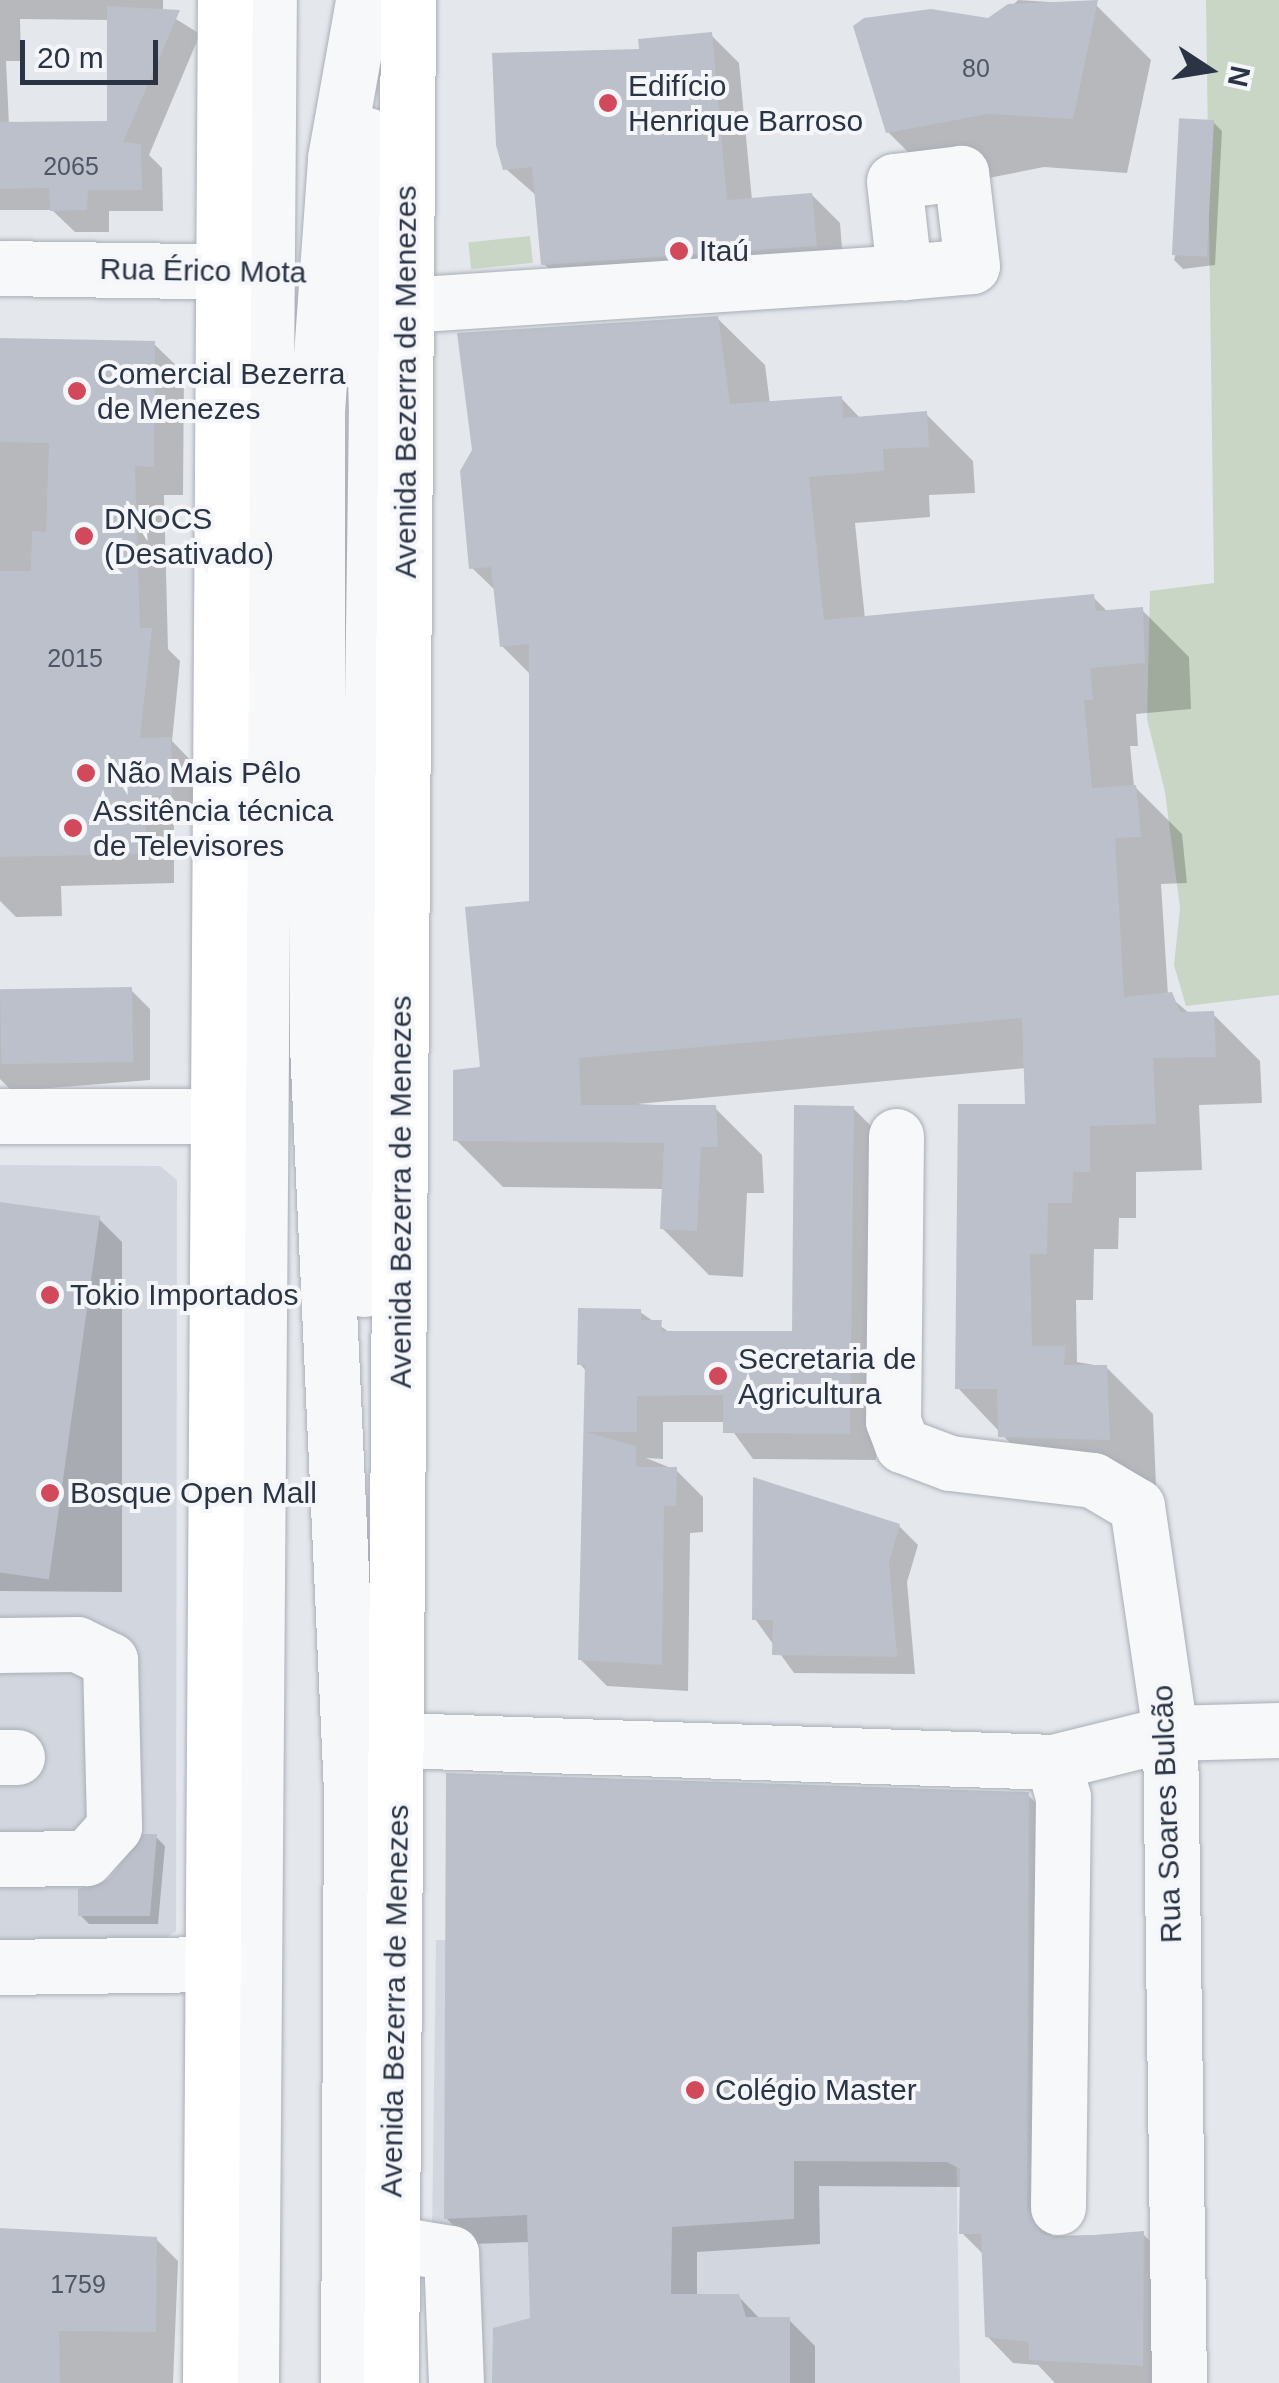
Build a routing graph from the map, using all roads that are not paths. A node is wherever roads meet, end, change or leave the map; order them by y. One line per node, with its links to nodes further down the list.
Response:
1 (225, 0): 6 (main road)
2 (269, 0): 6 (street)
3 (363, 0): 8 (street, Avenida Bezerra de Menezes)
4 (408, 0): 8 (main road, Avenida Bezerra de Menezes)
5 (0, 268): 6 (street, Rua Érico Mota)
6 (245, 272): 8 (street, Rua Érico Mota); 10 (main road); 22 (street)
7 (904, 272): 8 (street, Rua Érico Mota)
8 (378, 282): 15 (main road, Avenida Bezerra de Menezes); 23 (street, Avenida Bezerra de Menezes)
9 (0, 1116): 10 (street)
10 (219, 1116): 18 (main road)
11 (896, 1136): 14 (street, Rua Soares Bulcão)
12 (0, 1644): 17 (street)
13 (1279, 1730): 14 (street)
14 (1170, 1734): 16 (street); 26 (street, Rua Soares Bulcão)
15 (398, 1740): 16 (street); 21 (main road, Avenida Bezerra de Menezes)
16 (1053, 1762): 20 (street)
17 (0, 1859)
18 (214, 1964): 19 (street); 22 (main road)
19 (0, 1967)
20 (1058, 2207)
21 (392, 2242): 24 (main road, Avenida Bezerra de Menezes); 25 (street)
22 (242, 2378)
23 (348, 2383)
24 (391, 2383)
25 (456, 2383)
26 (1179, 2383)

